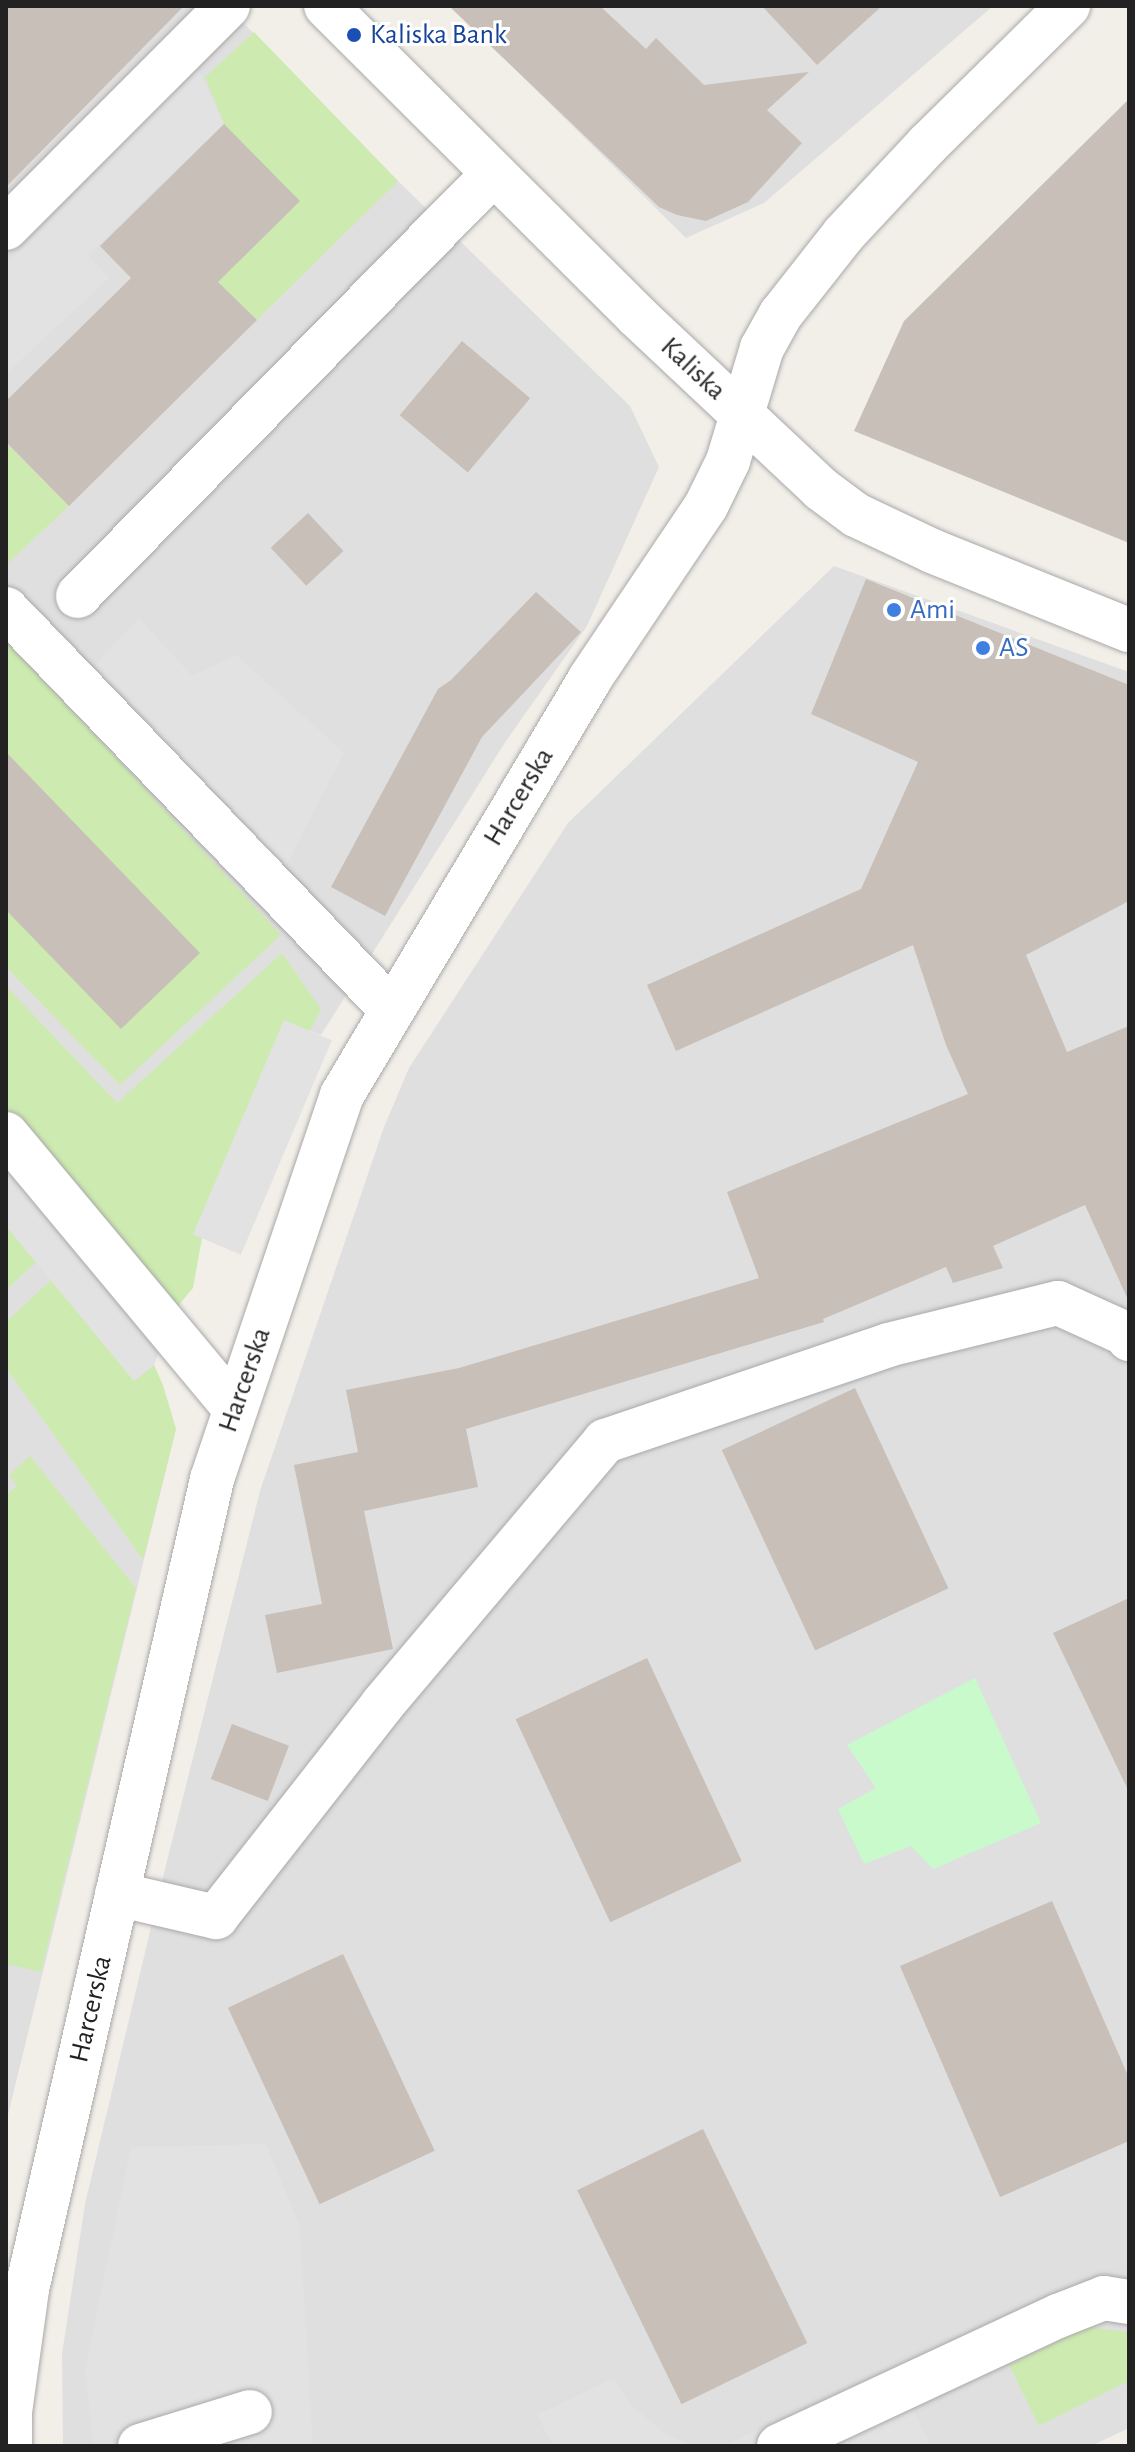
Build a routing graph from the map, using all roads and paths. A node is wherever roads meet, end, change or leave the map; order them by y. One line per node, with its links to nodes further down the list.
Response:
1 (228, 6): 5 (street)
2 (326, 6): 4 (street, Kaliska)
3 (1068, 6): 6 (street, Harcerska)
4 (493, 174): 6 (street, Kaliska); 7 (street)
5 (6, 228)
6 (741, 414): 9 (street, Kaliska); 10 (street, Harcerska)
7 (78, 596)
8 (6, 609): 10 (street)
9 (1129, 630)
10 (392, 1010): 13 (street, Harcerska)
11 (6, 1134): 13 (street)
12 (1129, 1339): 14 (street)
13 (235, 1409): 14 (street, Harcerska)
14 (117, 1894): 15 (street, Harcerska)
15 (21, 2248): 18 (street, Harcerska)
16 (1129, 2302): 20 (street)
17 (250, 2412): 19 (street)
18 (10, 2446)
19 (140, 2446)
20 (779, 2446)

